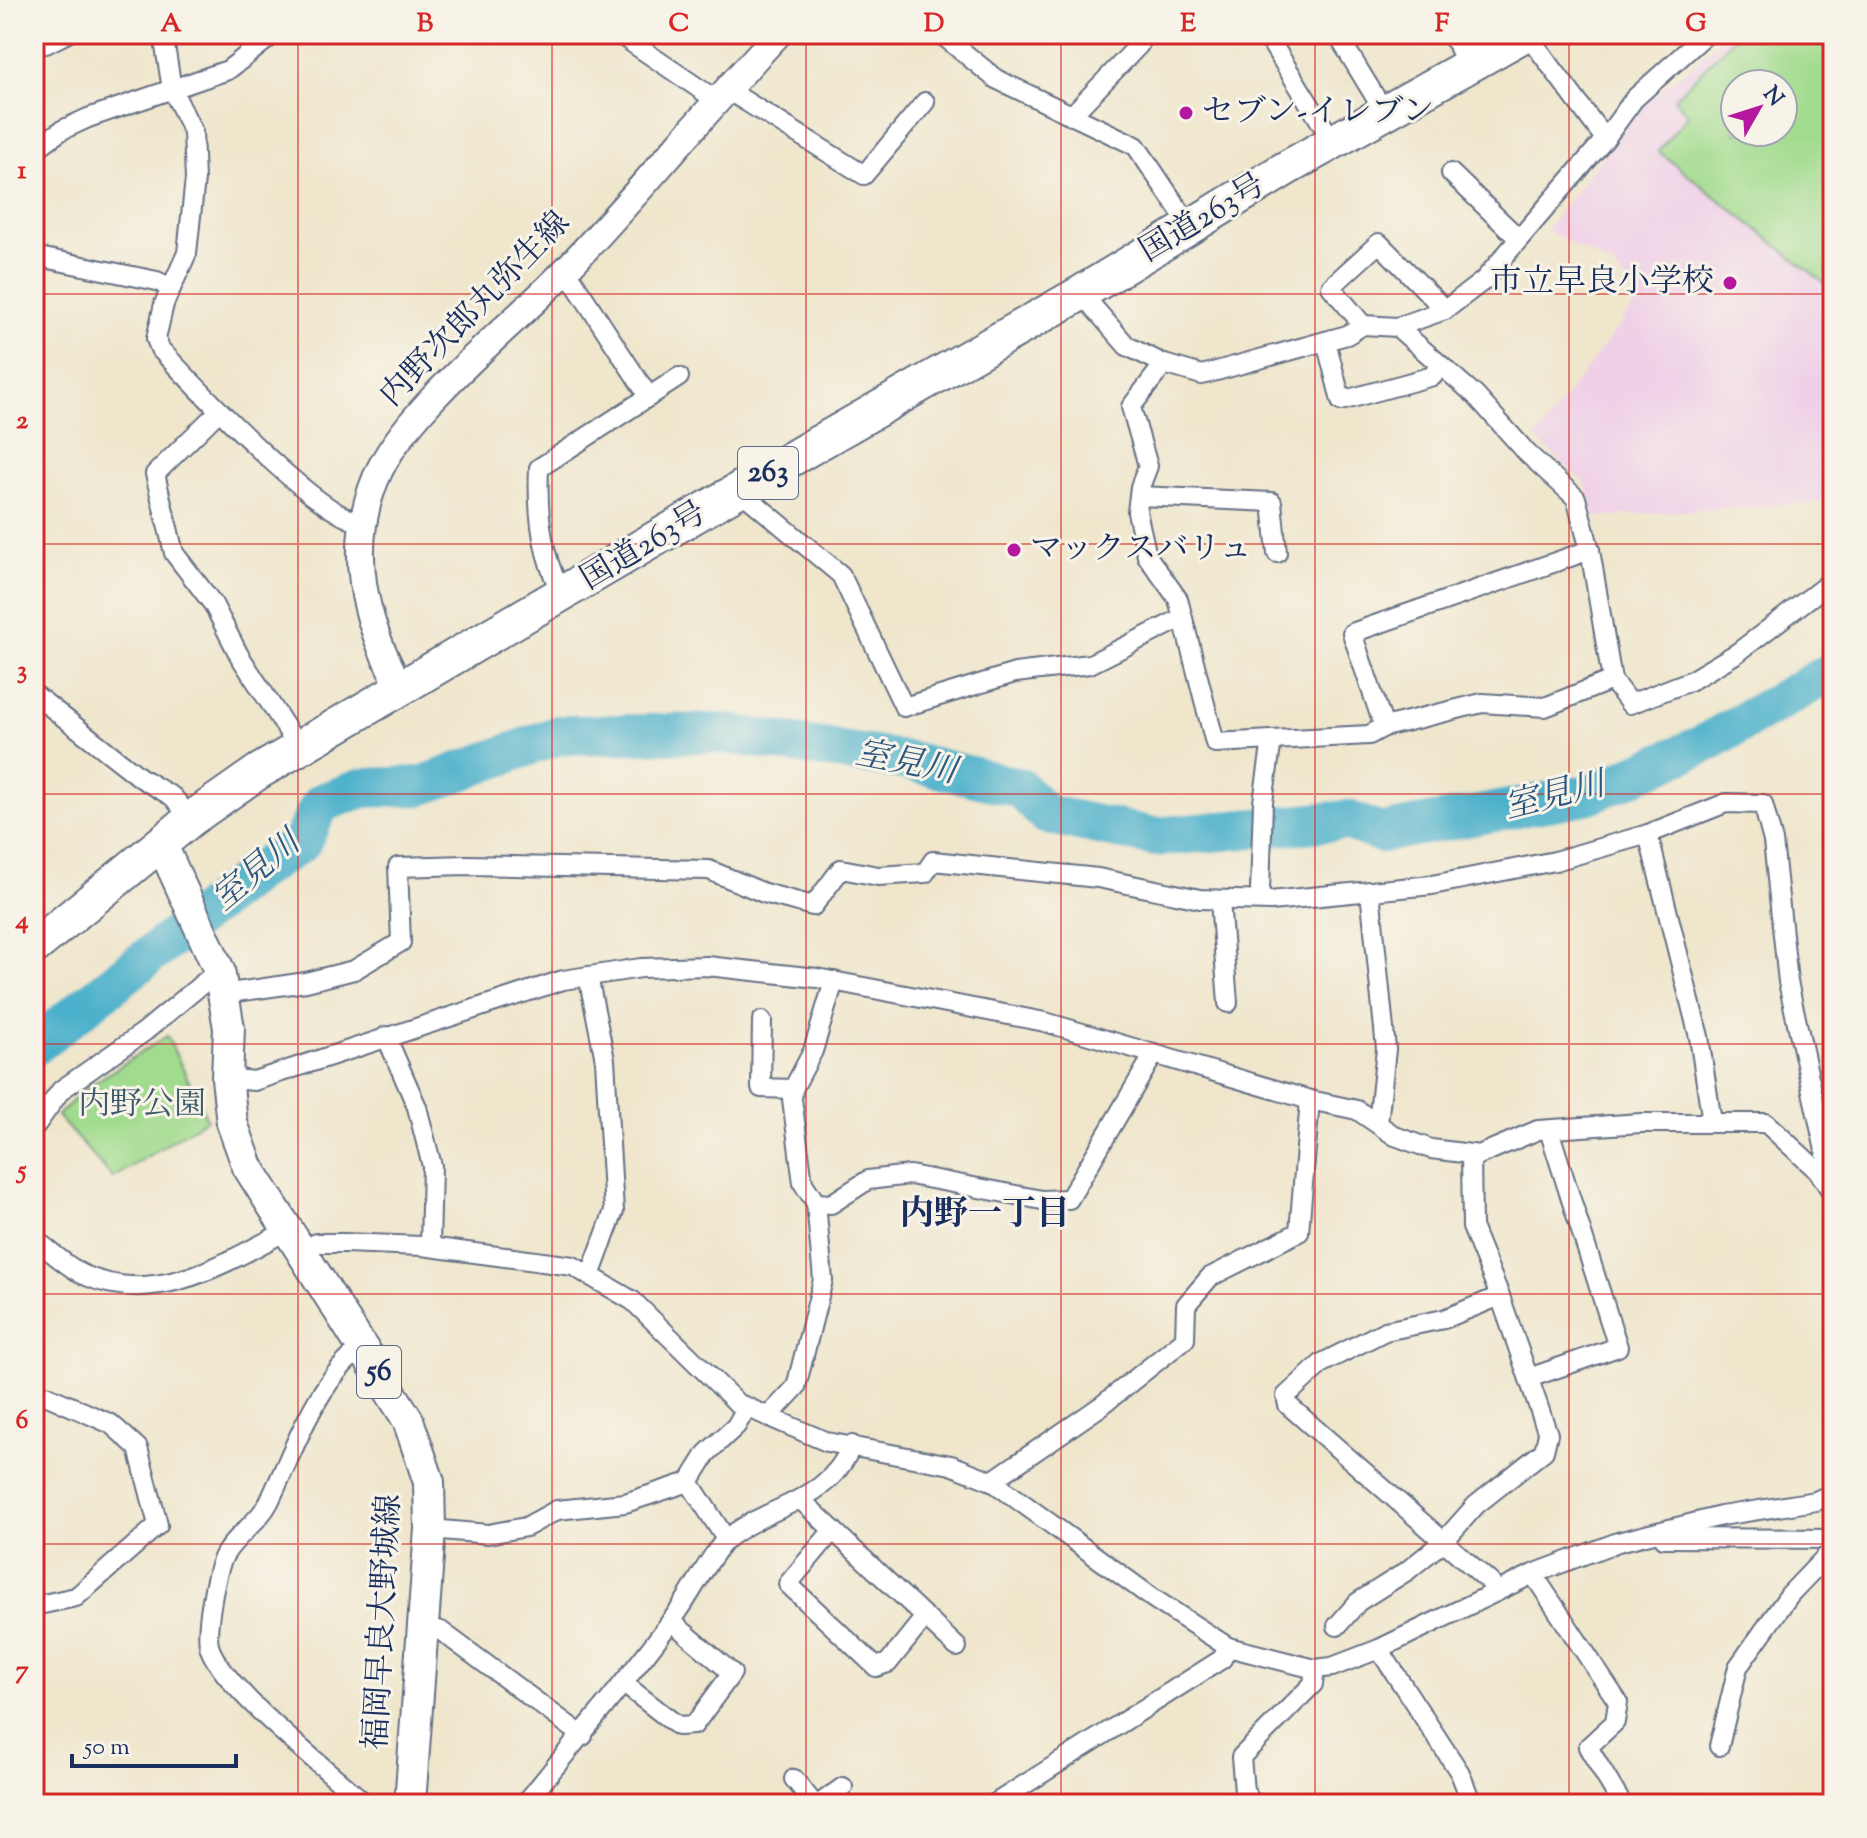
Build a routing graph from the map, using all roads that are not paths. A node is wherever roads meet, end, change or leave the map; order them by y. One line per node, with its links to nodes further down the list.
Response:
1 (66, 34): 12 (street)
2 (163, 34): 15 (street)
3 (274, 34): 15 (street)
4 (619, 34): 16 (street)
5 (778, 34): 16 (main road, 内野次郎丸弥生線)
6 (941, 34): 19 (street)
7 (1266, 34): 21 (street)
8 (1337, 34): 18 (street)
9 (1451, 34): 14 (street)
10 (1526, 34): 14 (highway, 国道263号 / 263); 20 (street)
11 (1706, 34): 20 (street)
12 (34, 44)
13 (1139, 45): 19 (street)
14 (1469, 66): 18 (highway, 国道263号 / 263)
15 (172, 89): 22 (street); 28 (street)
16 (721, 94): 17 (street); 27 (main road, 内野次郎丸弥生線)
17 (925, 102)
18 (1385, 113): 21 (highway, 国道263号 / 263)
19 (1071, 116): 24 (street)
20 (1605, 139): 25 (street)
21 (1333, 142): 24 (highway, 国道263号 / 263)
22 (34, 150)
23 (1451, 173): 25 (street)
24 (1190, 226): 29 (highway, 国道263号 / 263)
25 (1519, 239): 30 (street)
26 (34, 256): 28 (street)
27 (566, 270): 37 (street); 41 (main road, 内野次郎丸弥生線)
28 (171, 288): 38 (street)
29 (1081, 293): 34 (street); 39 (highway, 国道263号 / 263)
30 (1445, 310): 31 (street); 32 (street)
31 (1363, 325): 32 (street); 33 (street)
32 (1397, 327): 35 (street)
33 (1326, 341): 34 (street); 35 (street)
34 (1164, 364): 40 (street)
35 (1439, 364): 42 (street)
36 (679, 377): 37 (street)
37 (649, 397): 45 (street)
38 (219, 411): 41 (street); 52 (street)
39 (739, 490): 45 (highway, 国道263号 / 263); 46 (street)
40 (1139, 496): 43 (street); 46 (street)
41 (363, 523): 48 (main road, 内野次郎丸弥生線)
42 (1590, 550): 47 (street); 50 (street)
43 (1277, 553)
44 (1833, 580): 47 (street)
45 (563, 595): 48 (highway, 国道263号 / 263)
46 (1182, 618): 51 (street)
47 (1612, 680): 50 (street)
48 (400, 687): 52 (highway, 国道263号 / 263)
49 (34, 694): 53 (street)
50 (1384, 727): 51 (street)
51 (1272, 740): 56 (street)
52 (299, 748): 53 (highway, 国道263号 / 263)
53 (191, 819): 55 (highway, 国道263号 / 263)
54 (1648, 834): 57 (street); 70 (street); 75 (street)
55 (161, 843): 59 (highway, 国道263号 / 263); 62 (main road, 56)
56 (1260, 891)
57 (1370, 891): 58 (street); 71 (street)
58 (1220, 900): 62 (street); 63 (street)
59 (34, 947)
60 (588, 976): 61 (street); 65 (street); 81 (street)
61 (834, 981): 66 (street); 68 (street)
62 (221, 982): 67 (main road, 福岡早良大野城線 / 56); 72 (street)
63 (1228, 1003)
64 (762, 1021): 68 (street)
65 (386, 1036): 67 (street); 80 (street)
66 (1154, 1054): 69 (street); 77 (street)
67 (227, 1078): 79 (main road, 福岡早良大野城線 / 56)
68 (793, 1089): 77 (street)
69 (1310, 1100): 71 (street); 89 (street)
70 (1712, 1122): 73 (street); 75 (street)
71 (1378, 1124): 74 (street)
72 (34, 1128)
73 (1549, 1130): 74 (street); 84 (street)
74 (1471, 1154): 82 (street)
75 (1822, 1177): 76 (street)
76 (1833, 1194)
77 (816, 1203): 87 (street)
78 (34, 1239): 79 (street)
79 (293, 1243): 80 (street); 83 (main road, 福岡早良大野城線 / 56)
80 (430, 1247): 81 (street)
81 (590, 1276): 86 (street)
82 (1500, 1296): 84 (street); 98 (street)
83 (363, 1347): 93 (main road, 福岡早良大野城線 / 56); 116 (street)
84 (1529, 1378): 98 (street)
85 (34, 1390): 102 (street)
86 (747, 1407): 87 (street); 90 (street)
87 (768, 1417): 88 (street)
88 (852, 1445): 89 (street); 92 (street)
89 (992, 1481): 108 (street)
90 (689, 1482): 93 (street); 96 (street)
91 (1833, 1493): 95 (street)
92 (800, 1499): 94 (street); 96 (street)
93 (430, 1529): 105 (main road, 福岡早良大野城線 / 56)
94 (833, 1530): 103 (street); 103 (street)
95 (1636, 1537): 97 (street); 100 (street)
96 (726, 1539): 104 (street)
97 (1833, 1539)
98 (1444, 1541): 101 (street); 106 (street)
99 (1833, 1549): 113 (street)
100 (1533, 1574): 101 (street); 123 (street)
101 (1496, 1592): 109 (street)
102 (34, 1606)
103 (925, 1617): 107 (street)
104 (671, 1621): 111 (street); 111 (street)
105 (424, 1626): 112 (street); 117 (main road, 福岡早良大野城線 / 56)
106 (1337, 1626)
107 (957, 1647)
108 (1228, 1647): 110 (street); 120 (street)
109 (1379, 1649): 110 (street); 122 (street)
110 (1315, 1669): 121 (street)
111 (624, 1684): 112 (street)
112 (583, 1736): 118 (street)
113 (1719, 1746)
114 (794, 1779): 119 (street)
115 (843, 1787): 119 (street)
116 (353, 1800)
117 (410, 1804)
118 (525, 1804)
119 (816, 1804)
120 (994, 1804)
121 (1253, 1804)
122 (1472, 1804)
123 (1622, 1804)

